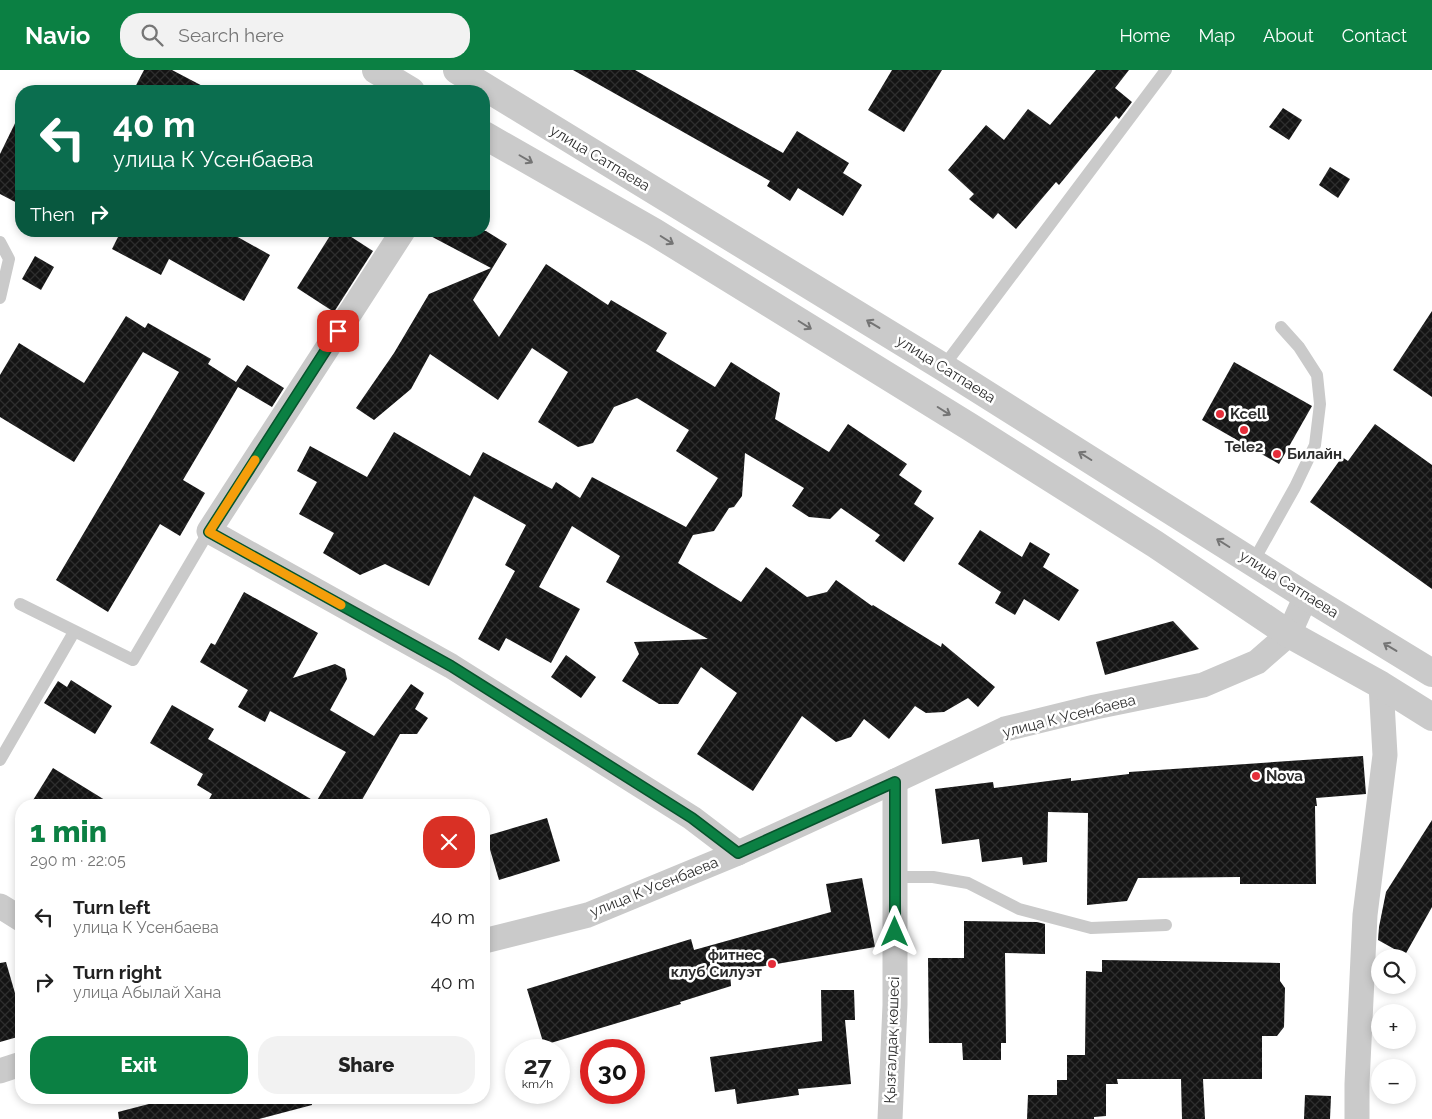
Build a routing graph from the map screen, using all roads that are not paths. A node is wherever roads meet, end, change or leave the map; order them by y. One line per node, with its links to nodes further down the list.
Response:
1 (376, 70): 4 (street)
2 (457, 70): 5 (street, улица Сатпаева, one-way to 2)
3 (1166, 70): 12 (lane)
4 (401, 85)
5 (482, 85)
6 (490, 90): 12 (street, улица Сатпаева, one-way to 6)
7 (490, 138): 18 (street, one-way to 18)
8 (399, 237): 13 (street)
9 (0, 242): 10 (lane)
10 (0, 298)
11 (1281, 326): 14 (lane)
12 (943, 366): 14 (street, улица Сатпаева, one-way to 12)
13 (209, 532): 17 (lane); 24 (street)
14 (1253, 562): 15 (street, улица Сатпаева)
15 (1306, 596): 18 (street); 19 (street, улица Сатпаева, one-way to 15)
16 (20, 604): 17 (lane)
17 (74, 632): 22 (lane)
18 (1289, 634): 20 (street); 23 (street, улица К Усенбаева)
19 (1432, 672)
20 (1381, 685): 21 (street); 33 (street)
21 (1432, 717)
22 (0, 760)
23 (895, 782): 24 (street, улица К Усенбаева); 25 (street, Қызғалдақ көшесі)
24 (738, 853): 29 (street, улица К Усенбаева)
25 (895, 877): 28 (lane); 32 (street, Қызғалдақ көшесі)
26 (0, 906): 27 (street)
27 (15, 915)
28 (1166, 925)
29 (490, 940)
30 (15, 1066): 31 (street)
31 (0, 1071)
32 (890, 1119)
33 (1357, 1119)

